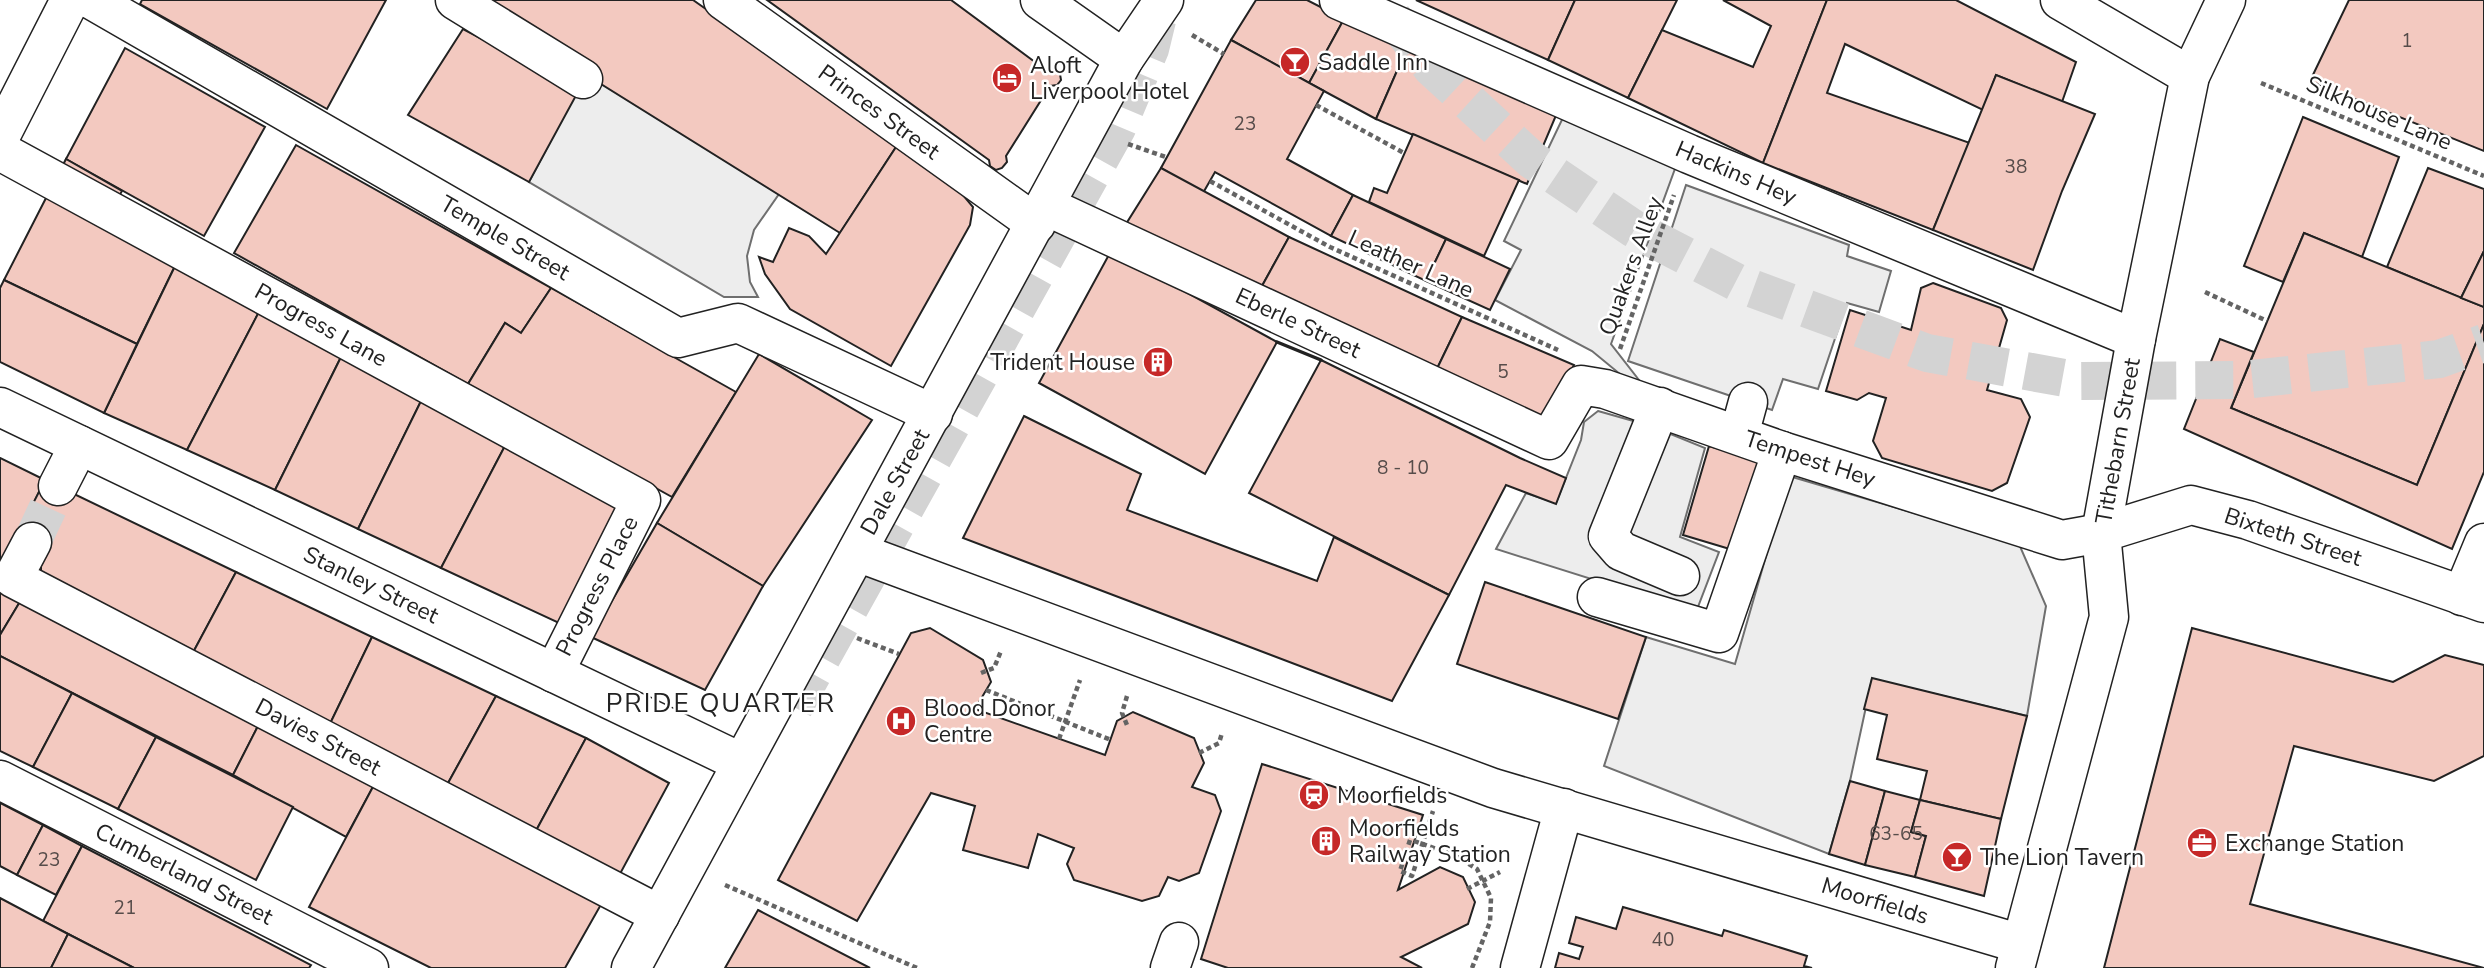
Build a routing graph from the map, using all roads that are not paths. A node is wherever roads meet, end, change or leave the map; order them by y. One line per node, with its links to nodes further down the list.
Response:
1 (70, 0): 13 (street)
2 (92, 0): 20 (street, Temple Street)
3 (455, 0): 12 (street)
4 (723, 0): 15 (street, Princes Street)
5 (1040, 0): 10 (street)
6 (1164, 0): 10 (street, Dale Street)
7 (1339, 0): 16 (street, Hackins Hey)
8 (2060, 0): 11 (street)
9 (2226, 0): 11 (street, Tithebarn Street)
10 (1124, 59): 15 (street, Dale Street)
11 (2190, 76): 16 (street, Tithebarn Street)
12 (583, 79)
13 (0, 137)
14 (0, 151): 24 (street, Progress Lane)
15 (1041, 215): 17 (street, Eberle Street); 20 (street, Dale Street)
16 (2136, 339): 25 (street, Tithebarn Street)
17 (1593, 387): 19 (street, Tempest Hey)
18 (0, 407): 21 (street, Stanley Street)
19 (1660, 407): 22 (street, Tempest Hey); 29 (street)
20 (933, 414): 28 (street, Dale Street)
21 (79, 445): 23 (street); 32 (street, Stanley Street)
22 (1782, 450): 25 (street, Tempest Hey); 30 (street)
23 (58, 486)
24 (641, 500): 32 (street, Progress Place)
25 (2101, 533): 31 (street, Bixteth Street); 37 (street, Tithebarn Street)
26 (32, 542): 36 (street, Davies Street)
27 (2484, 543): 31 (street)
28 (857, 552): 33 (street, Dale Street); 35 (street, Moorfields)
29 (1680, 576)
30 (1597, 597)
31 (2473, 599)
32 (554, 673): 33 (street, Stanley Street)
33 (742, 763): 36 (street, Dale Street)
34 (0, 780): 38 (street, Cumberland Street)
35 (1564, 808): 37 (street, Moorfields); 40 (street)
36 (660, 915): 39 (street, Dale Street)
37 (2018, 956)
38 (369, 968)
39 (631, 968)
40 (1520, 968)

